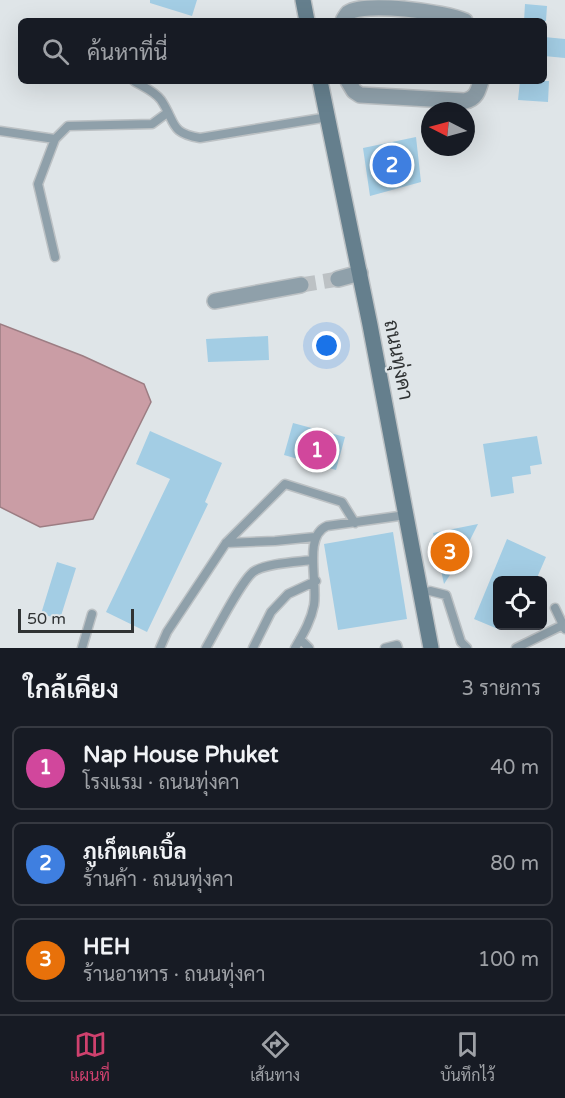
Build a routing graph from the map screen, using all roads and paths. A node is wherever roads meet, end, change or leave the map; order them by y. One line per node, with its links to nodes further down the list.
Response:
1 (303, 0): 2 (main road)
2 (306, 18)
3 (345, 18): 4 (street)
4 (457, 18)
5 (139, 84): 9 (lane)
6 (321, 84): 10 (main road, ถนนทุ่งคา)
7 (350, 84): 8 (street)
8 (480, 84)
9 (167, 113): 10 (lane); 12 (lane)
10 (328, 117): 14 (main road, ถนนทุ่งคา)
11 (0, 131): 12 (lane)
12 (55, 139): 13 (lane)
13 (55, 257)
14 (360, 273): 15 (street); 18 (main road, ถนนทุ่งคา)
15 (338, 279)
16 (301, 285): 17 (street)
17 (215, 301)
18 (406, 515): 19 (lane); 24 (main road, ถนนทุ่งคา)
19 (355, 523): 20 (lane); 21 (lane)
20 (315, 537): 21 (lane); 22 (lane)
21 (226, 543): 31 (lane)
22 (313, 560): 23 (lane); 32 (lane)
23 (315, 581): 29 (lane); 33 (lane)
24 (420, 594): 28 (main road, ถนนทุ่งคา); 40 (lane)
25 (555, 608): 27 (lane)
26 (92, 614): 30 (lane)
27 (564, 627): 41 (lane)
28 (428, 632): 38 (main road, ถนนทุ่งคา); 39 (main road)
29 (300, 639): 34 (lane); 35 (lane)
30 (82, 648)
31 (160, 648)
32 (206, 648)
33 (253, 648)
34 (295, 648)
35 (309, 648)
36 (385, 648): 37 (lane)
37 (398, 648)
38 (431, 648)
39 (436, 648)
40 (467, 648)
41 (516, 648)

